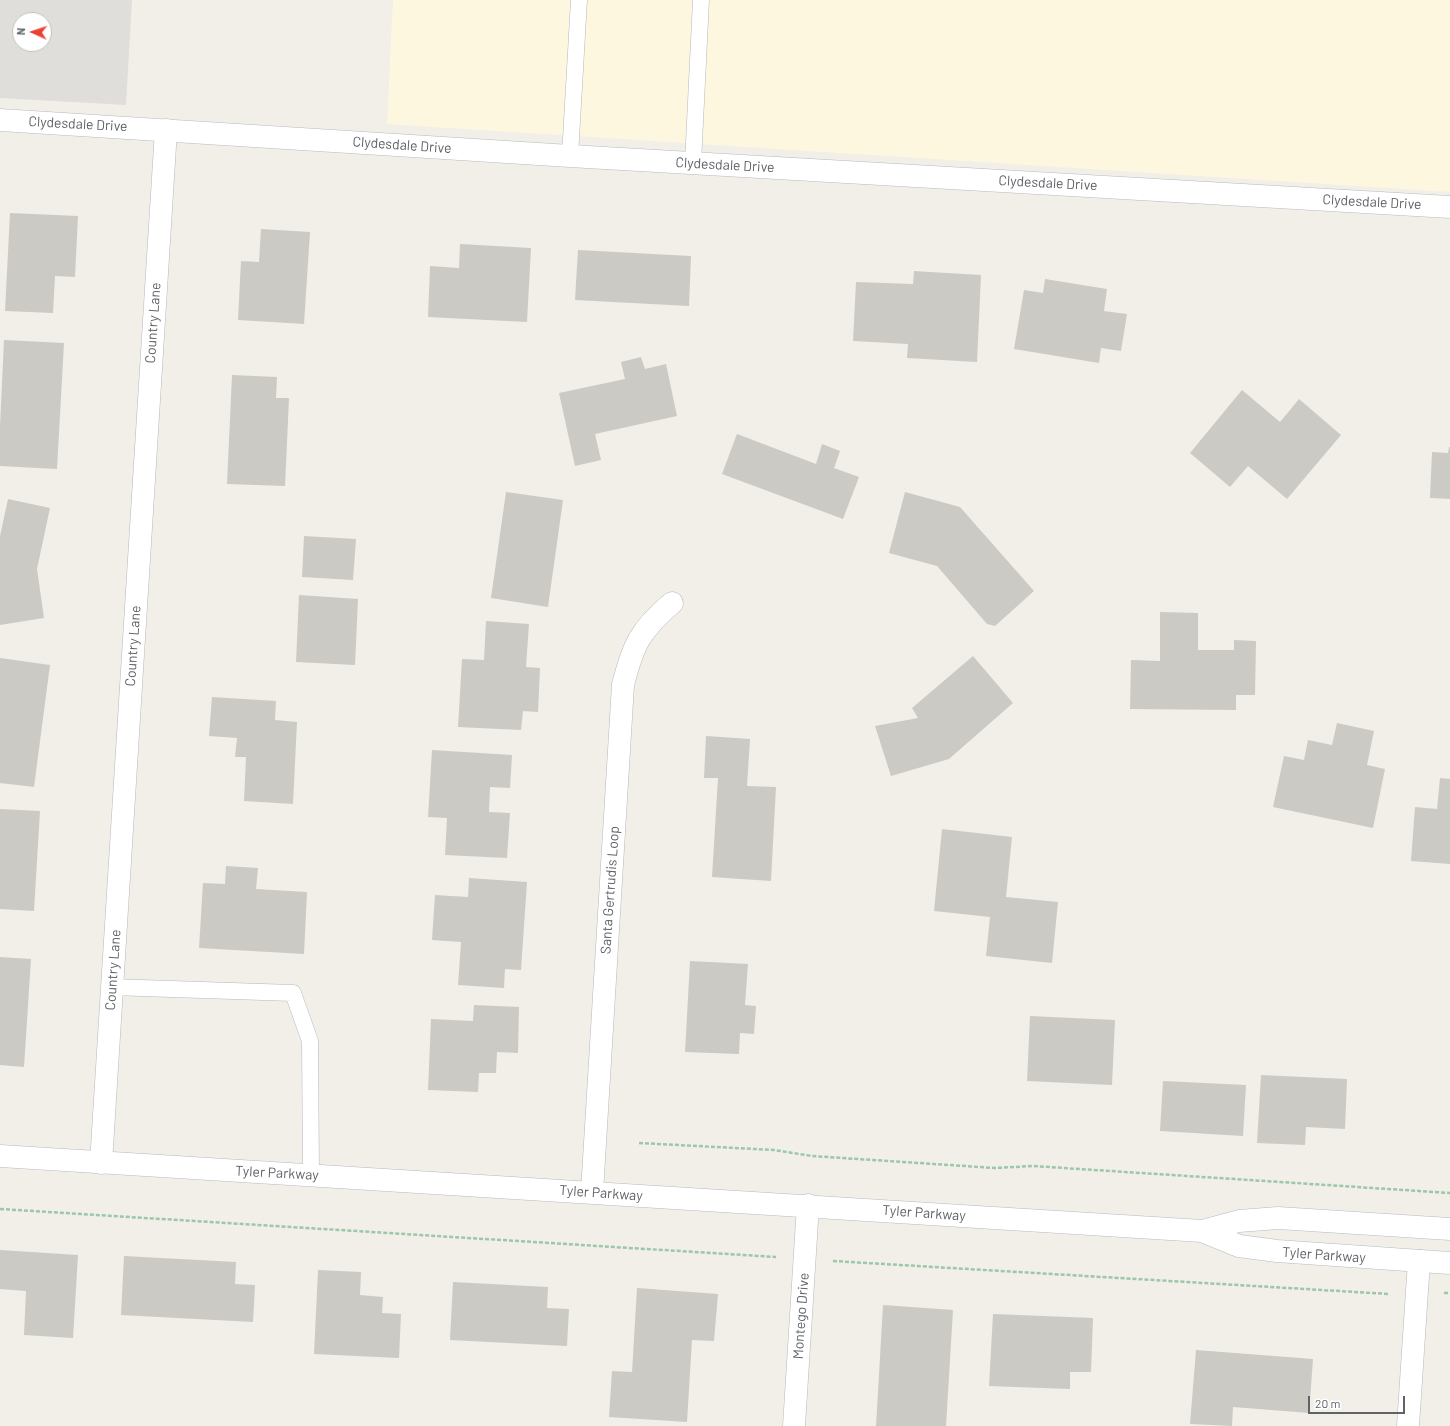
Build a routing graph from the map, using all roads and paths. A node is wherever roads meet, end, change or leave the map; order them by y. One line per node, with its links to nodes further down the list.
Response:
1 (579, 0): 5 (lane)
2 (701, 0): 6 (lane)
3 (0, 120): 4 (street, Clydesdale Drive)
4 (166, 130): 5 (street, Clydesdale Drive); 9 (street, Country Lane)
5 (570, 156): 6 (street, Clydesdale Drive)
6 (693, 163): 7 (street, Clydesdale Drive)
7 (1450, 207)
8 (672, 603): 14 (street, Santa Gertrudis Loop)
9 (111, 987): 12 (street, Country Lane); 13 (lane)
10 (639, 1143): 15 (path)
11 (0, 1156): 12 (street, Tyler Parkway)
12 (101, 1163): 13 (street, Tyler Parkway)
13 (311, 1174): 14 (street, Tyler Parkway)
14 (592, 1192): 16 (street, Tyler Parkway)
15 (1450, 1193)
16 (808, 1205): 19 (street, Tyler Parkway); 20 (street, Montego Drive)
17 (0, 1209): 20 (path)
18 (1450, 1229): 19 (street, Tyler Parkway)
19 (1202, 1231): 21 (street, Tyler Parkway)
20 (805, 1259): 24 (path); 25 (street, Montego Drive)
21 (1418, 1261): 22 (street, Tyler Parkway); 24 (street)
22 (1450, 1263)
23 (1450, 1293): 24 (path)
24 (1416, 1294): 26 (street)
25 (794, 1426)
26 (1408, 1426)

